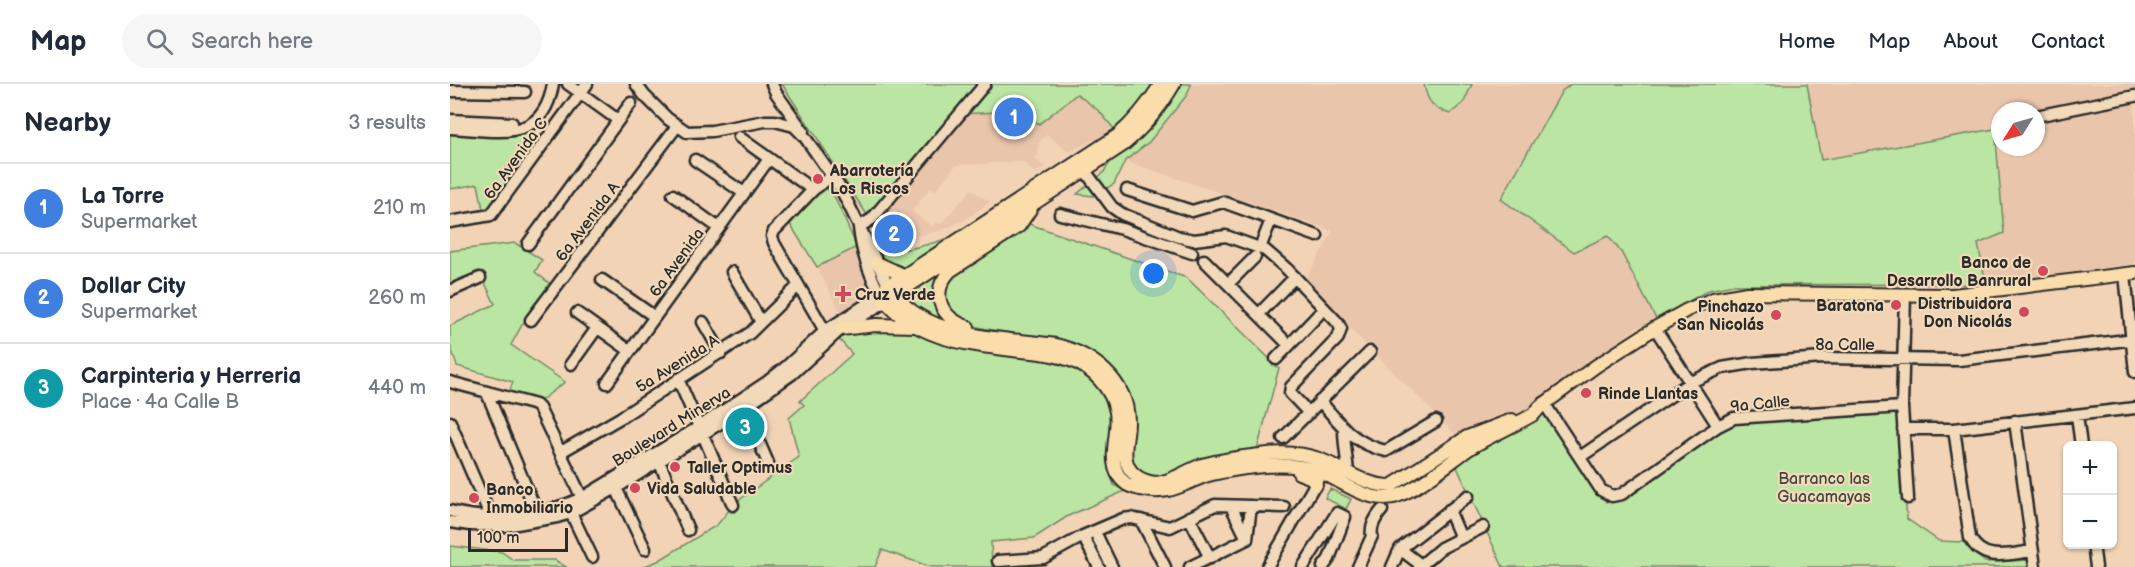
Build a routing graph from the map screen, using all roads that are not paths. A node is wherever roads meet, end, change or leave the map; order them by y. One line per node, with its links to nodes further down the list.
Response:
1 (545, 84): 17 (street)
2 (553, 84): 17 (street)
3 (568, 84): 9 (street)
4 (636, 84): 18 (street)
5 (772, 84): 23 (street)
6 (985, 84): 36 (street)
7 (1161, 84): 26 (main road)
8 (1174, 84): 26 (main road)
9 (584, 88): 16 (street); 35 (street, 6a Avenida C)
10 (450, 91): 11 (street)
11 (525, 92)
12 (2135, 96): 14 (street)
13 (631, 103): 16 (street)
14 (2045, 115)
15 (450, 120): 17 (street)
16 (618, 120): 40 (street)
17 (482, 125): 19 (street)
18 (677, 126): 20 (street); 22 (street, 6a Avenida A)
19 (450, 128)
20 (687, 132): 22 (street); 23 (street)
21 (739, 137): 24 (street)
22 (666, 140): 60 (street, 6a Avenida A)
23 (814, 150): 27 (street)
24 (769, 159): 28 (street); 30 (street, 6a Avenida)
25 (694, 160): 30 (street)
26 (1085, 164): 32 (main road); 39 (street); 47 (main road)
27 (832, 176): 28 (street); 36 (street)
28 (813, 190): 52 (street)
29 (1127, 190): 34 (street)
30 (744, 193): 37 (street, 6a Avenida)
31 (673, 195): 37 (street)
32 (1033, 204): 54 (main road); 68 (main road)
33 (1060, 214): 39 (street)
34 (1270, 220): 38 (street); 41 (street)
35 (450, 222)
36 (859, 227): 44 (street); 54 (street)
37 (719, 228): 59 (street, 6a Avenida)
38 (1317, 236)
39 (1171, 240): 41 (street); 42 (street)
40 (528, 244)
41 (1257, 252): 48 (street); 51 (street)
42 (1192, 253)
43 (1204, 260): 51 (street)
44 (876, 263): 47 (main road); 54 (street)
45 (732, 272): 62 (street)
46 (2130, 274): 55 (main road); 69 (street)
47 (903, 275): 54 (main road)
48 (1294, 277): 57 (street); 88 (street)
49 (480, 278): 53 (street)
50 (602, 280): 59 (street)
51 (1228, 284): 57 (street)
52 (798, 286): 62 (street, 5a Avenida A); 67 (street)
53 (450, 291)
54 (887, 294): 63 (main road); 66 (street, Boulevard Minerva); 67 (street, Boulevard Minerva); 68 (main road)
55 (1905, 295): 65 (main road); 75 (street)
56 (577, 313): 64 (street)
57 (1259, 314): 70 (street)
58 (1319, 314): 70 (street)
59 (655, 317): 71 (street, 6a Avenida)
60 (531, 320)
61 (703, 322): 73 (street)
62 (761, 322): 73 (street, 5a Avenida A)
63 (917, 327): 66 (main road); 106 (main road)
64 (597, 328): 71 (street); 76 (street)
65 (1655, 328): 80 (street); 84 (main road)
66 (841, 329): 85 (street, Boulevard Minerva)
67 (825, 331): 96 (street, Boulevard Minerva)
68 (1015, 339): 105 (main road)
69 (2133, 339): 75 (street, 8a Calle); 77 (street)
70 (1289, 345): 74 (street)
71 (630, 351): 81 (street, 6a Avenida)
72 (1370, 352): 83 (street)
73 (722, 353): 78 (street, 5a Avenida A)
74 (1276, 359)
75 (1904, 359): 80 (street, 8a Calle); 86 (street)
76 (570, 364)
77 (2135, 372)
78 (678, 380): 96 (street); 100 (street, 5a Avenida A)
79 (450, 382): 82 (street)
80 (1691, 382): 93 (street); 101 (street, 8a Calle)
81 (607, 383)
82 (487, 393): 100 (street); 120 (street)
83 (1320, 401): 88 (street); 97 (street)
84 (1542, 405): 101 (street); 111 (main road)
85 (744, 407): 96 (street, Boulevard Minerva); 103 (street)
86 (1902, 407): 93 (street, 9a Calle); 94 (street)
87 (2135, 408): 89 (street)
88 (1309, 413): 98 (street)
89 (2077, 415): 91 (street); 99 (street)
90 (1436, 421): 97 (street)
91 (2015, 421): 95 (street); 134 (street)
92 (450, 423): 123 (street)
93 (1718, 426): 101 (street, 9a Calle)
94 (1903, 429): 95 (street); 112 (street)
95 (1954, 429): 134 (street)
96 (701, 431): 102 (street, Boulevard Minerva); 110 (street, Boulevard Minerva); 113 (street)
97 (1346, 432): 105 (street)
98 (1283, 438)
99 (2080, 441)
100 (561, 452): 110 (street)
101 (1580, 457)
102 (659, 461): 108 (street, Boulevard Minerva); 126 (street)
103 (768, 463)
104 (1321, 472): 105 (main road); 106 (main road); 107 (street); 111 (main road)
105 (1346, 472): 111 (main road)
106 (1211, 475): 107 (main road)
107 (1316, 485): 144 (street)
108 (616, 488): 119 (street, Boulevard Minerva); 131 (street)
109 (1468, 496): 117 (street)
110 (582, 498): 120 (street, Boulevard Minerva)
111 (1385, 498): 147 (street)
112 (1908, 498)
113 (732, 505)
114 (1231, 506): 115 (street); 121 (street); 130 (street)
115 (1251, 506): 116 (street); 130 (street)
116 (1284, 507)
117 (1449, 510): 129 (street); 132 (street)
118 (450, 511): 123 (street, Boulevard Minerva)
119 (571, 513): 120 (street, Boulevard Minerva); 135 (street)
120 (538, 517): 123 (street, Boulevard Minerva)
121 (1189, 517): 122 (street); 136 (street)
122 (1140, 520): 127 (street); 142 (street)
123 (492, 521): 124 (street, Boulevard Minerva)
124 (450, 522)
125 (1483, 527): 129 (street)
126 (688, 530)
127 (1095, 532): 128 (street); 141 (street)
128 (1083, 536): 138 (street); 140 (street)
129 (1461, 538): 139 (street)
130 (1247, 539): 136 (street)
131 (645, 549)
132 (1400, 549): 139 (street); 148 (street)
133 (2094, 549): 150 (street)
134 (2032, 551): 149 (street)
135 (592, 557)
136 (1210, 558): 143 (street)
137 (998, 561): 138 (street)
138 (1045, 562)
139 (1420, 566)
140 (1099, 567)
141 (1112, 567)
142 (1164, 567)
143 (1190, 567)
144 (1267, 567)
145 (1303, 567): 146 (street)
146 (1323, 567)
147 (1358, 567)
148 (1392, 567)
149 (2035, 567)
150 (2096, 567)

